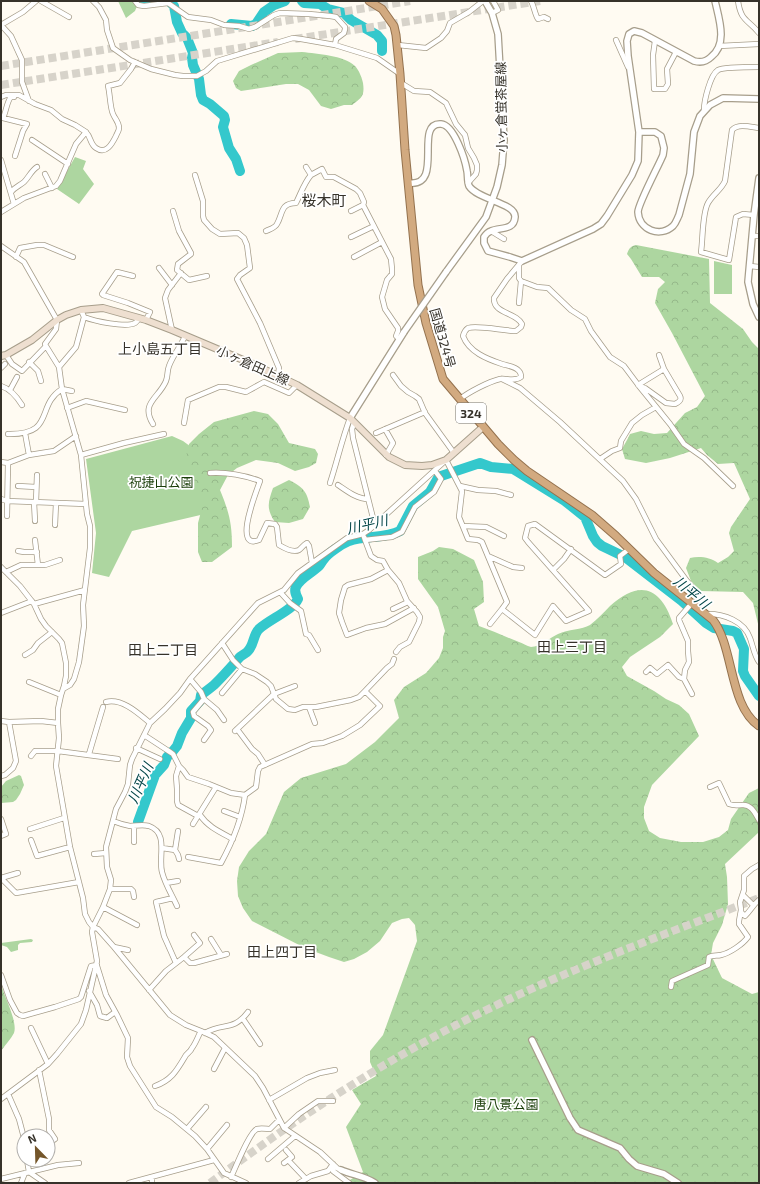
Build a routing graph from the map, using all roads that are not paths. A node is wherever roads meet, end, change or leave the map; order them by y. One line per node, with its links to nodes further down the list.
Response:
1 (36, 1): 14 (street)
2 (40, 1): 12 (street)
3 (93, 1): 23 (street)
4 (135, 1): 19 (street)
5 (369, 1): 20 (highway, 国道324号 / 324)
6 (484, 1): 11 (street, 小ヶ倉蛍茶屋線); 20 (street)
7 (493, 1): 11 (street)
8 (531, 1): 13 (street)
9 (715, 1): 21 (street)
10 (738, 1): 15 (street)
11 (492, 13): 49 (street, 小ヶ倉蛍茶屋線)
12 (69, 17)
13 (548, 19)
14 (1, 25): 30 (street)
15 (759, 33)
16 (616, 40): 25 (street)
17 (655, 41): 22 (street); 22 (street); 25 (street)
18 (759, 44): 21 (street)
19 (335, 45): 23 (street); 26 (street)
20 (398, 45): 26 (highway, 国道324号 / 324)
21 (719, 46): 22 (street)
22 (676, 52)
23 (135, 62): 33 (street)
24 (759, 67): 31 (street)
25 (629, 68): 34 (street)
26 (400, 74): 27 (highway, 国道324号 / 324)
27 (401, 83): 45 (highway, 国道324号 / 324); 46 (street)
28 (1, 97): 30 (street)
29 (759, 99): 31 (street)
30 (29, 100): 33 (street); 36 (street)
31 (704, 110): 34 (street)
32 (759, 128): 55 (street)
33 (86, 132): 38 (street)
34 (639, 132): 67 (street)
35 (32, 140): 38 (street)
36 (15, 156)
37 (1, 160): 48 (street)
38 (68, 164): 47 (street)
39 (306, 167): 43 (street)
40 (37, 168): 48 (street)
41 (45, 174): 47 (street)
42 (195, 175): 94 (street)
43 (311, 175): 51 (street); 57 (street)
44 (759, 178): 55 (street)
45 (409, 183): 46 (street); 104 (highway, 国道324号 / 324)
46 (468, 183): 49 (street)
47 (52, 188): 50 (street)
48 (11, 192): 50 (street)
49 (492, 200): 58 (street); 84 (street, 小ヶ倉蛍茶屋線, bridge)
50 (14, 204): 54 (street)
51 (363, 205): 53 (street); 56 (street)
52 (173, 210): 71 (street)
53 (351, 211)
54 (1, 212)
55 (754, 215): 59 (street)
56 (374, 226): 60 (street); 62 (street)
57 (266, 231)
58 (491, 231): 61 (street); 67 (street)
59 (756, 236): 68 (street)
60 (351, 237)
61 (504, 239)
62 (382, 242): 66 (street); 84 (street)
63 (1, 246): 64 (street)
64 (16, 256): 65 (street); 81 (street)
65 (73, 257)
66 (354, 258)
67 (521, 263): 74 (street); 96 (street)
68 (750, 266): 69 (street); 78 (street)
69 (759, 267)
70 (158, 268): 75 (street)
71 (181, 273): 73 (street); 75 (street)
72 (133, 276): 80 (street)
73 (207, 276)
74 (521, 281): 76 (street); 100 (street)
75 (172, 285): 82 (street)
76 (519, 303)
77 (81, 310): 79 (street); 80 (main road, 小ヶ倉田上線); 81 (main road, 小ヶ倉田上線)
78 (759, 317)
79 (84, 318): 80 (street); 90 (street)
80 (143, 319): 82 (main road, 小ヶ倉田上線)
81 (57, 320): 85 (street); 86 (main road, 小ヶ倉田上線)
82 (172, 330): 83 (main road, 小ヶ倉田上線)
83 (185, 336): 94 (main road, 小ヶ倉田上線); 113 (street)
84 (399, 339): 110 (street)
85 (46, 346): 88 (street); 90 (street)
86 (3, 355): 88 (street)
87 (659, 355): 92 (street)
88 (29, 362): 97 (street)
89 (5, 364): 91 (street)
90 (59, 367): 101 (street)
91 (1, 368)
92 (664, 368): 100 (street); 100 (street)
93 (393, 375): 109 (street)
94 (278, 376): 98 (main road, 小ヶ倉田上線)
95 (17, 378): 102 (street)
96 (502, 379): 104 (street); 125 (street)
97 (41, 381)
98 (297, 385): 110 (main road, 小ヶ倉田上線); 111 (street)
99 (1, 386): 102 (street)
100 (639, 386): 106 (street)
101 (62, 389): 103 (street); 107 (street); 116 (street)
102 (10, 390): 105 (street)
103 (72, 391)
104 (460, 399): 114 (highway, 国道324号 / 324)
105 (22, 405)
106 (656, 407): 125 (street); 136 (street)
107 (67, 408): 108 (street); 120 (street)
108 (125, 410)
109 (425, 412): 115 (street); 121 (street)
110 (350, 418): 112 (main road, 小ヶ倉田上線); 132 (street)
111 (184, 423)
112 (354, 423): 124 (main road, 小ヶ倉田上線); 140 (street)
113 (153, 424)
114 (483, 427): 121 (main road, 小ヶ倉田上線); 155 (highway, 国道324号 / 324)
115 (385, 429): 117 (street); 124 (street)
116 (25, 433): 118 (street); 122 (street)
117 (376, 433)
118 (8, 434)
119 (164, 434): 123 (street)
120 (76, 436): 122 (street); 123 (street)
121 (454, 453): 126 (main road, 小ヶ倉田上線)
122 (29, 455): 128 (street)
123 (82, 455): 144 (street)
124 (386, 455): 126 (main road, 小ヶ倉田上線)
125 (600, 459): 175 (street)
126 (446, 460): 129 (street); 135 (street)
127 (1, 462): 128 (street)
128 (8, 463): 141 (street)
129 (435, 470): 148 (street); 153 (street)
130 (210, 473): 160 (street)
131 (37, 475): 137 (street)
132 (330, 483)
133 (338, 485): 140 (street)
134 (18, 486): 137 (street)
135 (460, 486): 138 (street); 149 (street)
136 (733, 486)
137 (36, 487): 142 (street)
138 (511, 495)
139 (1, 499): 141 (street)
140 (368, 499): 148 (street)
141 (7, 501): 142 (street); 145 (street)
142 (35, 502): 143 (street); 146 (street)
143 (56, 503): 144 (street); 147 (street)
144 (86, 504): 167 (street)
145 (7, 516)
146 (35, 521)
147 (55, 525)
148 (375, 526): 150 (street)
149 (463, 526): 151 (street); 158 (street)
150 (363, 534): 153 (street); 160 (street)
151 (504, 536)
152 (35, 540): 157 (street)
153 (365, 540): 164 (street)
154 (571, 549): 155 (street); 165 (street); 165 (street)
155 (629, 549): 171 (highway, 国道324号 / 324)
156 (18, 551): 157 (street)
157 (37, 552): 161 (street)
158 (488, 556): 163 (street); 174 (street)
159 (60, 560): 161 (street)
160 (312, 563): 168 (street)
161 (38, 565): 166 (street)
162 (1, 567): 166 (street)
163 (522, 568)
164 (388, 570): 169 (street); 172 (street)
165 (553, 570): 174 (street)
166 (6, 572): 170 (street)
167 (85, 590): 170 (street); 191 (street)
168 (280, 592): 179 (street); 180 (street)
169 (408, 602): 172 (street); 173 (street)
170 (33, 603): 176 (street); 178 (street)
171 (692, 603): 175 (highway, 国道324号 / 324); 188 (street)
172 (414, 608): 181 (street)
173 (393, 609)
174 (502, 609): 177 (street)
175 (705, 612): 184 (street); 205 (highway, 国道324号 / 324)
176 (1, 613)
177 (490, 624)
178 (52, 632): 182 (street); 191 (street)
179 (222, 643): 185 (street); 187 (street)
180 (318, 650)
181 (396, 652)
182 (25, 655)
183 (394, 659): 192 (street)
184 (759, 662)
185 (242, 669): 193 (street); 194 (street)
186 (646, 672): 188 (street)
187 (190, 679): 197 (street); 203 (street)
188 (684, 679): 195 (street)
189 (29, 682): 196 (street)
190 (294, 686): 194 (street)
191 (63, 689): 196 (street)
192 (365, 691): 198 (street); 214 (street)
193 (222, 692)
194 (274, 694): 198 (street); 214 (street)
195 (692, 694)
196 (61, 695): 202 (street)
197 (203, 695): 200 (street); 207 (street)
198 (309, 707): 204 (street)
199 (1, 720): 201 (street)
200 (224, 720)
201 (9, 722): 202 (street); 216 (street)
202 (58, 723): 209 (street)
203 (150, 723): 206 (street); 210 (street)
204 (316, 723)
205 (759, 726)
206 (144, 735): 208 (street); 215 (street)
207 (204, 740)
208 (136, 748): 213 (street); 226 (street)
209 (58, 751): 210 (street); 211 (street); 223 (street)
210 (90, 754): 212 (street)
211 (31, 756)
212 (118, 758)
213 (153, 763)
214 (265, 765): 219 (street)
215 (179, 766): 217 (street); 221 (street)
216 (1, 776)
217 (216, 787): 219 (street); 221 (street)
218 (710, 787): 225 (street)
219 (245, 794): 222 (street)
220 (224, 811): 222 (street)
221 (199, 815): 227 (street); 232 (street)
222 (240, 817): 232 (street)
223 (64, 818): 229 (street); 235 (street)
224 (2, 819): 231 (street)
225 (759, 820)
226 (112, 821): 228 (street); 238 (street)
227 (193, 824)
228 (134, 826): 234 (street); 236 (street)
229 (30, 829)
230 (178, 831): 237 (street)
231 (1, 836)
232 (233, 839): 240 (street)
233 (31, 840): 235 (street)
234 (134, 842)
235 (70, 847): 246 (street)
236 (162, 848): 237 (street); 247 (street)
237 (175, 850): 241 (street)
238 (106, 853): 239 (street); 248 (street)
239 (94, 854)
240 (188, 857)
241 (179, 859)
242 (759, 865): 249 (street)
243 (18, 873): 244 (street)
244 (1, 878): 246 (street)
245 (178, 881): 247 (street)
246 (79, 882): 258 (street)
247 (166, 883): 251 (street)
248 (110, 889): 250 (street); 255 (street)
249 (743, 895): 253 (street); 256 (street)
250 (134, 897)
251 (173, 898): 254 (street); 266 (street)
252 (759, 900): 253 (street)
253 (753, 905): 256 (street)
254 (177, 906)
255 (104, 907): 257 (street); 258 (street)
256 (741, 912): 269 (street)
257 (137, 926)
258 (93, 927): 261 (street); 267 (street)
259 (194, 935): 265 (street)
260 (211, 939): 264 (street)
261 (114, 947): 262 (street); 270 (street)
262 (128, 950)
263 (227, 954): 264 (street)
264 (221, 955): 265 (street)
265 (184, 958): 266 (street)
266 (176, 963): 270 (street)
267 (97, 964): 268 (street); 271 (street); 272 (street)
268 (1, 975)
269 (671, 988)
270 (149, 990): 276 (street)
271 (89, 991): 272 (street); 280 (street)
272 (115, 1012): 295 (street)
273 (248, 1012): 274 (street)
274 (243, 1019): 276 (street); 278 (street)
275 (31, 1028): 280 (street)
276 (203, 1032): 279 (street); 284 (street)
277 (532, 1040): 318 (street)
278 (260, 1044)
279 (225, 1048): 282 (street); 287 (street)
280 (48, 1064): 281 (street)
281 (39, 1070): 285 (street); 293 (street)
282 (214, 1070)
283 (335, 1070): 287 (street)
284 (155, 1086)
285 (8, 1094): 286 (street); 292 (street)
286 (1, 1099)
287 (269, 1100): 290 (street)
288 (334, 1102): 294 (street)
289 (206, 1107): 295 (street)
290 (279, 1120): 294 (street); 307 (street)
291 (227, 1125): 297 (street)
292 (21, 1128)
293 (49, 1128)
294 (284, 1128): 296 (street)
295 (187, 1129): 297 (street)
296 (295, 1136): 299 (street); 302 (street)
297 (207, 1149): 300 (street)
298 (286, 1150): 309 (street)
299 (268, 1159)
300 (214, 1160): 306 (street); 307 (street)
301 (79, 1163): 305 (street)
302 (333, 1164): 304 (street); 309 (street); 316 (street)
303 (27, 1168): 305 (street)
304 (341, 1170): 317 (street)
305 (27, 1173): 308 (street); 310 (street); 311 (street)
306 (152, 1177): 312 (street); 313 (street)
307 (231, 1177): 314 (street)
308 (1, 1179)
309 (306, 1179): 315 (street)
310 (21, 1183)
311 (45, 1183)
312 (129, 1183)
313 (152, 1183)
314 (246, 1183)
315 (299, 1183)
316 (349, 1183)
317 (375, 1183)
318 (678, 1183)

